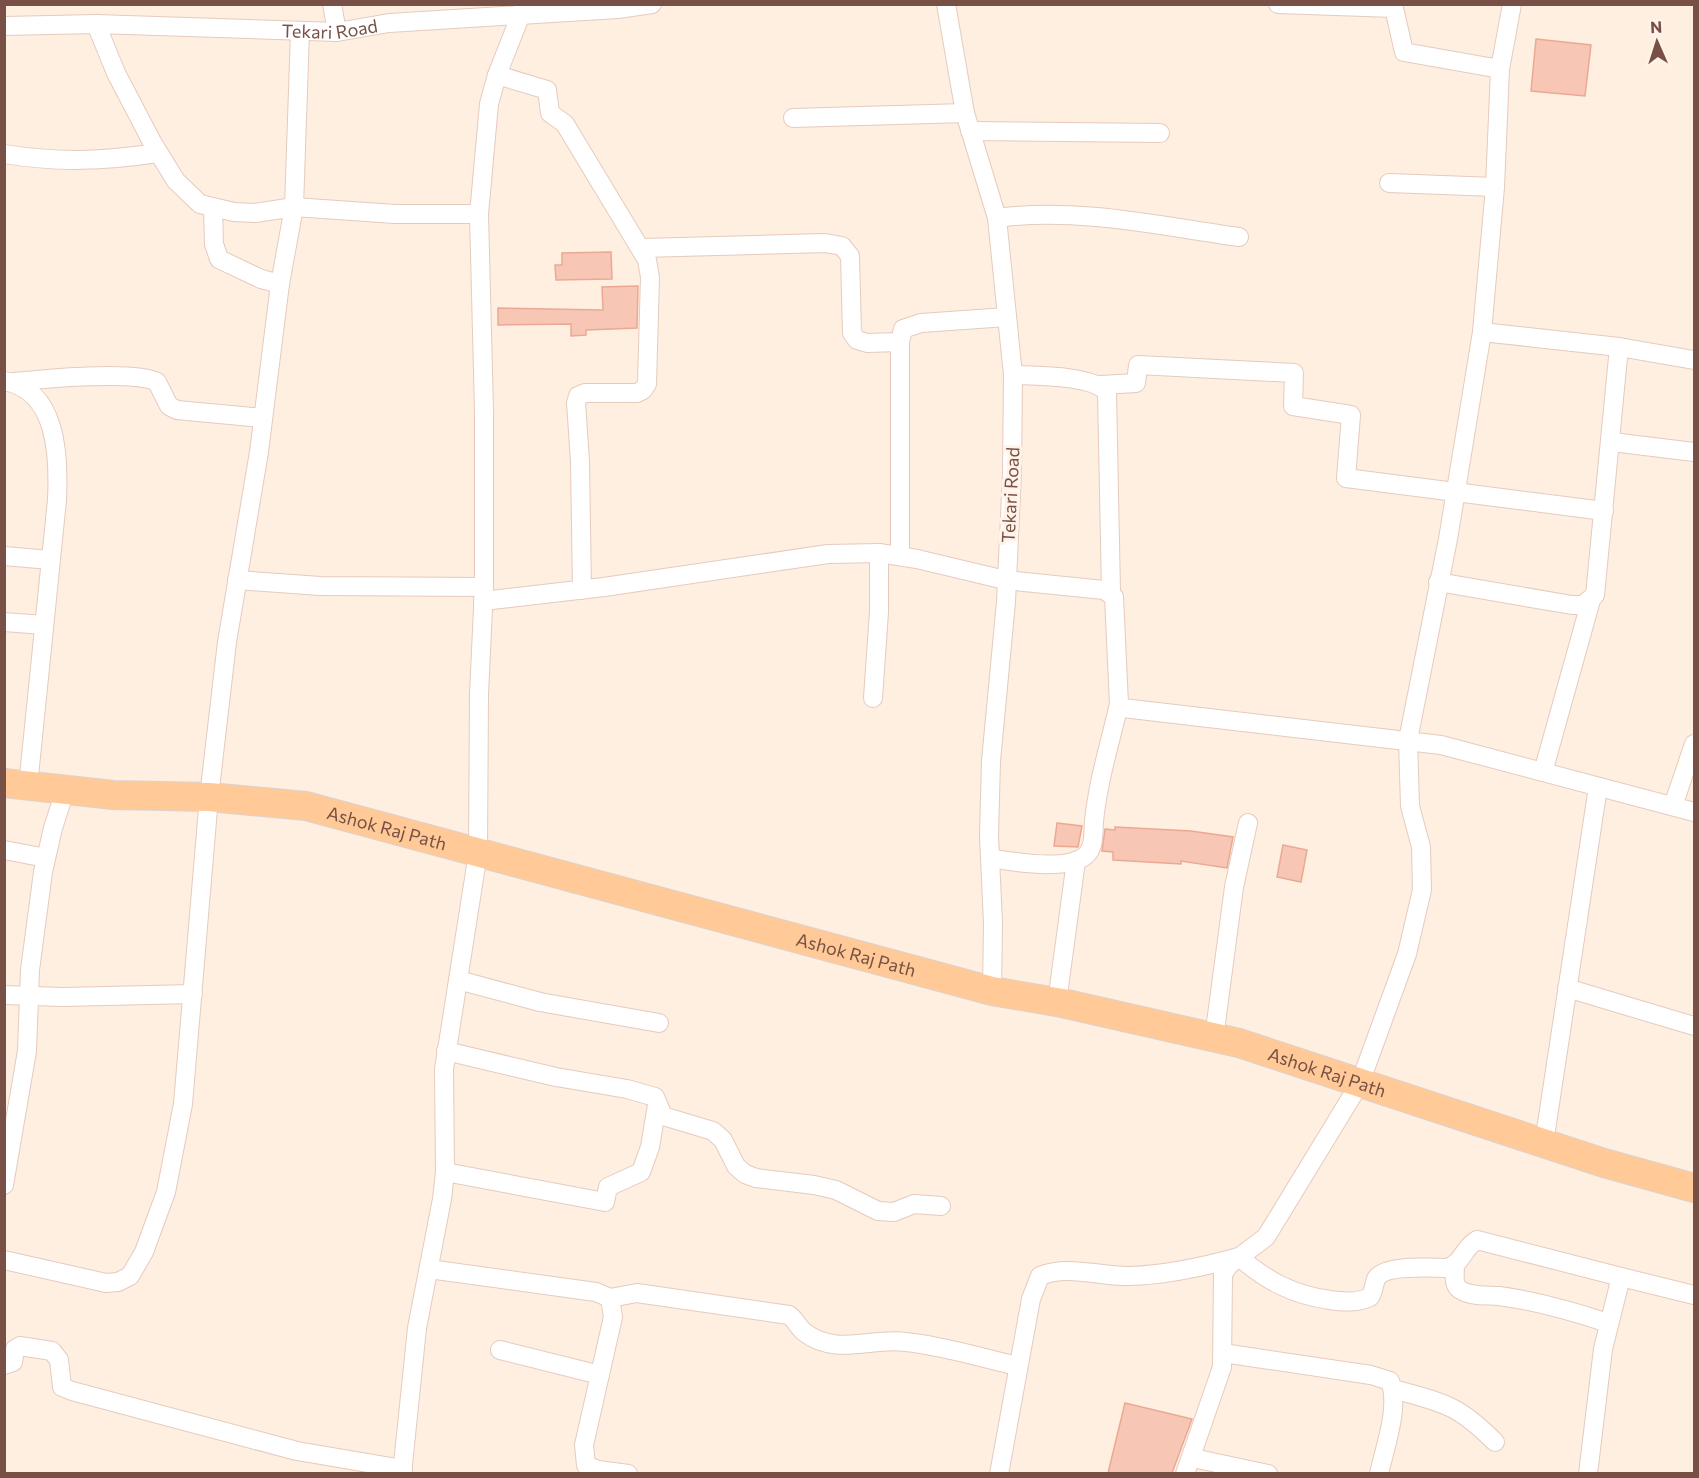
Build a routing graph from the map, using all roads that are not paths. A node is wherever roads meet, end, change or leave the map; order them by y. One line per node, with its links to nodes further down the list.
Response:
1 (332, 4): 10 (street)
2 (652, 4): 6 (street, Tekari Road)
3 (946, 4): 13 (street, Tekari Road)
4 (1278, 4): 11 (street)
5 (1512, 4): 11 (street)
6 (523, 9): 10 (street, Tekari Road); 12 (street)
7 (96, 24): 8 (street, Tekari Road); 9 (street, Tekari Road); 18 (street)
8 (4, 26)
9 (300, 32): 10 (street, Tekari Road); 21 (street)
10 (337, 32)
11 (1500, 69): 20 (street)
12 (497, 75): 23 (street); 26 (street)
13 (965, 113): 14 (street); 15 (street, Tekari Road)
14 (793, 118)
15 (970, 131): 16 (street); 24 (street, Tekari Road)
16 (1160, 133)
17 (4, 153): 18 (street)
18 (158, 153): 22 (street)
19 (1389, 183): 20 (street)
20 (1495, 187): 29 (street)
21 (294, 207): 22 (street); 23 (street); 27 (street)
22 (213, 208): 27 (street)
23 (479, 214): 50 (street)
24 (997, 218): 25 (street); 28 (street, Tekari Road)
25 (1239, 237)
26 (643, 249): 30 (street); 48 (street)
27 (280, 284): 36 (street)
28 (1007, 317): 30 (street); 33 (street, Tekari Road)
29 (1482, 332): 31 (street); 39 (street)
30 (900, 342): 43 (street)
31 (1618, 347): 32 (street); 37 (street)
32 (1695, 360)
33 (1013, 375): 35 (street); 46 (street, Tekari Road)
34 (10, 381): 36 (street); 44 (street)
35 (1101, 385): 39 (street); 49 (street)
36 (263, 418): 45 (street)
37 (1612, 441): 38 (street); 40 (street)
38 (1695, 452)
39 (1455, 494): 40 (street); 47 (street)
40 (1604, 511): 51 (street)
41 (879, 554): 43 (street); 48 (street); 54 (street)
42 (4, 556): 44 (street)
43 (900, 556): 46 (street)
44 (50, 560): 53 (street)
45 (237, 580): 50 (street); 62 (street)
46 (1005, 580): 49 (street); 69 (street, Tekari Road)
47 (1438, 582): 51 (street); 56 (street)
48 (582, 590): 50 (street)
49 (1111, 592): 55 (street)
50 (483, 594): 67 (street)
51 (1591, 600): 58 (street)
52 (4, 622): 53 (street)
53 (44, 626): 59 (street)
54 (873, 698)
55 (1119, 704): 56 (street); 70 (street)
56 (1408, 740): 58 (street); 82 (street)
57 (1695, 744): 63 (street)
58 (1543, 772): 60 (street)
59 (16, 784): 61 (main road, Ashok Raj Path)
60 (1598, 787): 63 (street); 72 (street)
61 (65, 791): 62 (main road, Ashok Raj Path); 68 (street)
62 (209, 797): 67 (main road, Ashok Raj Path); 74 (street)
63 (1673, 806): 64 (street)
64 (1695, 812)
65 (1248, 822): 80 (street)
66 (4, 850): 68 (street)
67 (478, 853): 71 (street); 73 (main road, Ashok Raj Path)
68 (46, 858): 76 (street)
69 (990, 858): 70 (street); 73 (street, Tekari Road)
70 (1076, 861): 77 (street)
71 (458, 980): 78 (street); 81 (street)
72 (1568, 988): 79 (street); 85 (street)
73 (992, 992): 77 (main road, Ashok Raj Path)
74 (193, 994): 76 (street); 91 (street)
75 (4, 995): 76 (street)
76 (29, 996): 83 (street)
77 (1057, 1002): 80 (main road, Ashok Raj Path)
78 (659, 1023)
79 (1695, 1026)
80 (1214, 1038): 82 (main road, Ashok Raj Path)
81 (447, 1051): 84 (street); 86 (street)
82 (1360, 1083): 85 (main road, Ashok Raj Path); 90 (street)
83 (12, 1097): 87 (street)
84 (657, 1105): 86 (street); 89 (street)
85 (1544, 1143): 88 (main road, Ashok Raj Path)
86 (444, 1172): 93 (street)
87 (4, 1185)
88 (1695, 1188)
89 (940, 1206)
90 (1239, 1257): 92 (street); 99 (street); 101 (street)
91 (4, 1260)
92 (1455, 1265): 94 (street); 97 (street)
93 (429, 1269): 96 (street); 106 (street)
94 (1621, 1277): 95 (street); 97 (street)
95 (1695, 1295)
96 (610, 1298): 101 (street); 102 (street)
97 (1608, 1323): 111 (street)
98 (500, 1350): 102 (street)
99 (1223, 1353): 103 (street); 105 (street)
100 (4, 1365): 106 (street)
101 (1018, 1366): 108 (street)
102 (600, 1375): 107 (street)
103 (1393, 1389): 104 (street); 110 (street)
104 (1495, 1442)
105 (1189, 1466): 109 (street)
106 (403, 1471)
107 (628, 1473)
108 (999, 1473)
109 (1268, 1473)
110 (1379, 1473)
111 (1588, 1473)

